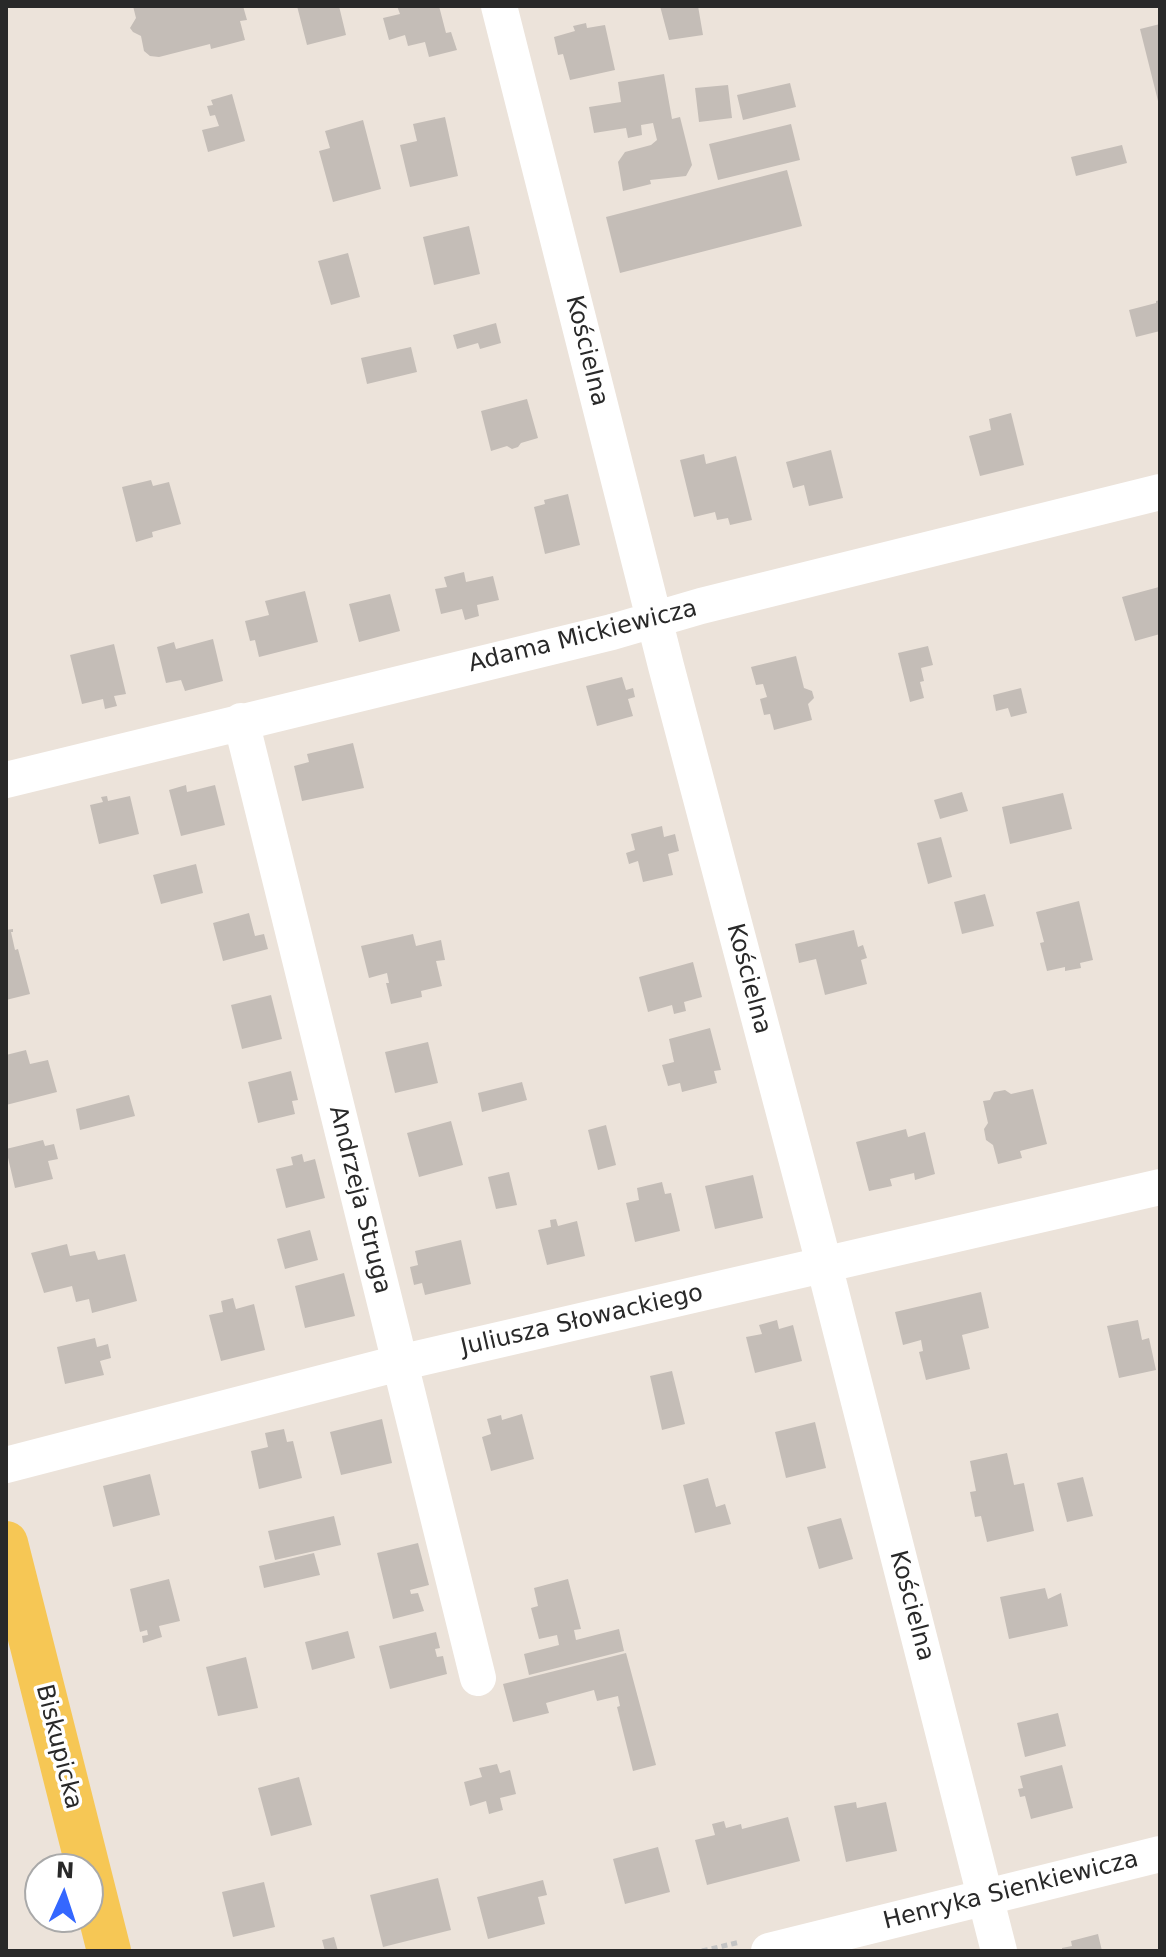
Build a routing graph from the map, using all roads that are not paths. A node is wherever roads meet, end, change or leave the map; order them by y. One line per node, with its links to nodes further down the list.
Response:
1 (499, 6): 3 (street, Kościelna)
2 (1160, 492): 3 (street, Adama Mickiewicza)
3 (654, 619): 4 (street, Adama Mickiewicza); 7 (street, Kościelna)
4 (241, 721): 5 (street, Adama Mickiewicza); 8 (street, Andrzeja Struga)
5 (6, 780)
6 (1160, 1187): 7 (street, Juliusza Słowackiego)
7 (823, 1265): 8 (street, Juliusza Słowackiego); 13 (street, Kościelna)
8 (399, 1363): 9 (street, Juliusza Słowackiego); 11 (street, Andrzeja Struga)
9 (6, 1465)
10 (6, 1543): 14 (main road, Biskupicka)
11 (478, 1678)
12 (1160, 1854): 13 (street, Henryka Sienkiewicza)
13 (986, 1898): 15 (street, Henryka Sienkiewicza); 16 (street, Kościelna)
14 (109, 1951)
15 (769, 1951)
16 (999, 1951)

